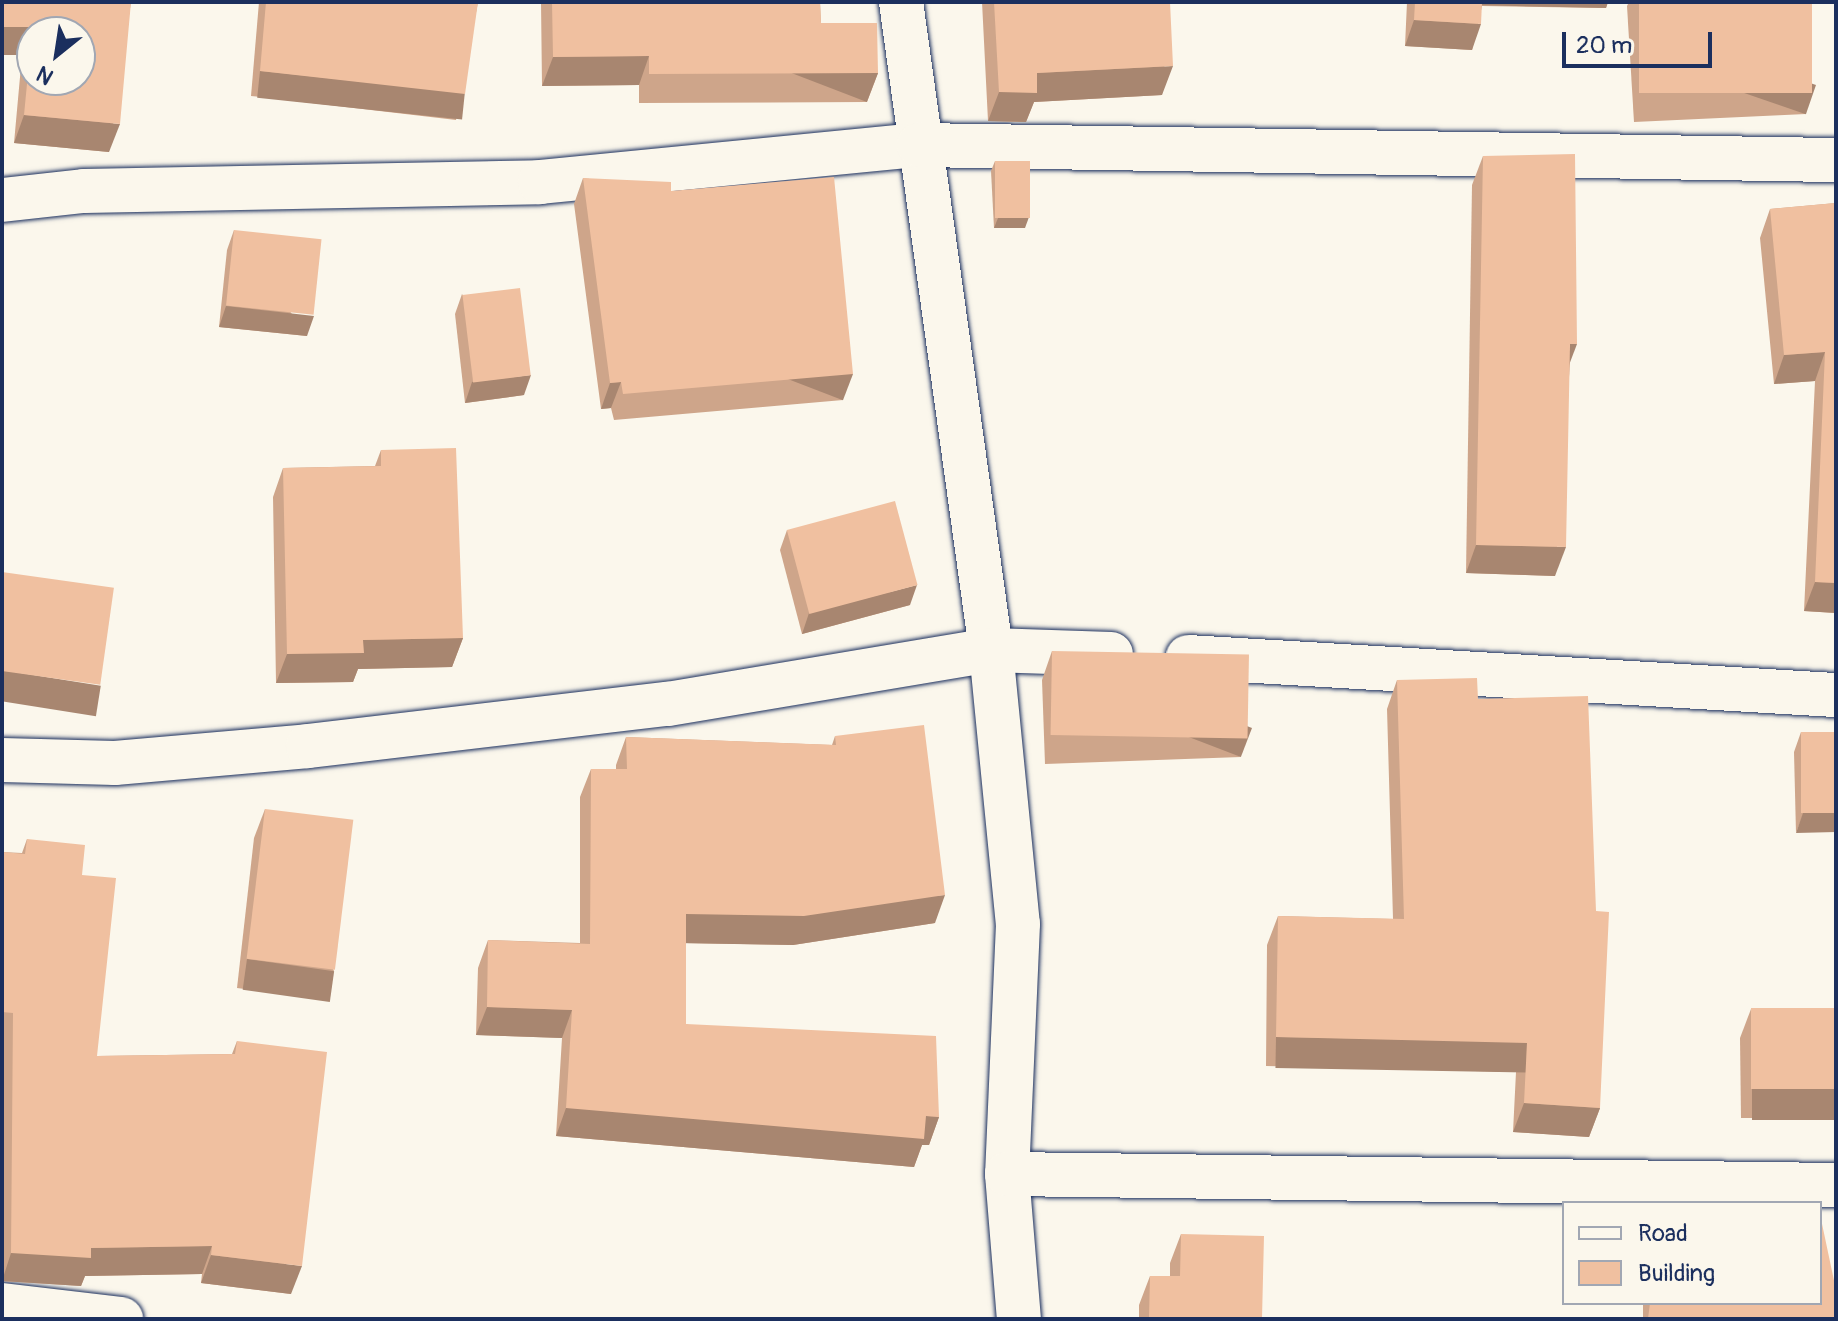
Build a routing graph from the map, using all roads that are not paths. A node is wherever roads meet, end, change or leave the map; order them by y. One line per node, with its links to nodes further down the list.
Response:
1 (901, 2): 2 (street)
2 (919, 145): 3 (street); 4 (street); 5 (street)
3 (1836, 160)
4 (2, 200)
5 (991, 650): 6 (street); 7 (street); 8 (street)
6 (1836, 695)
7 (2, 760)
8 (1007, 1174): 9 (street); 12 (street)
9 (1836, 1185)
10 (2, 1305): 11 (street)
11 (121, 1319)
12 (1019, 1319)

